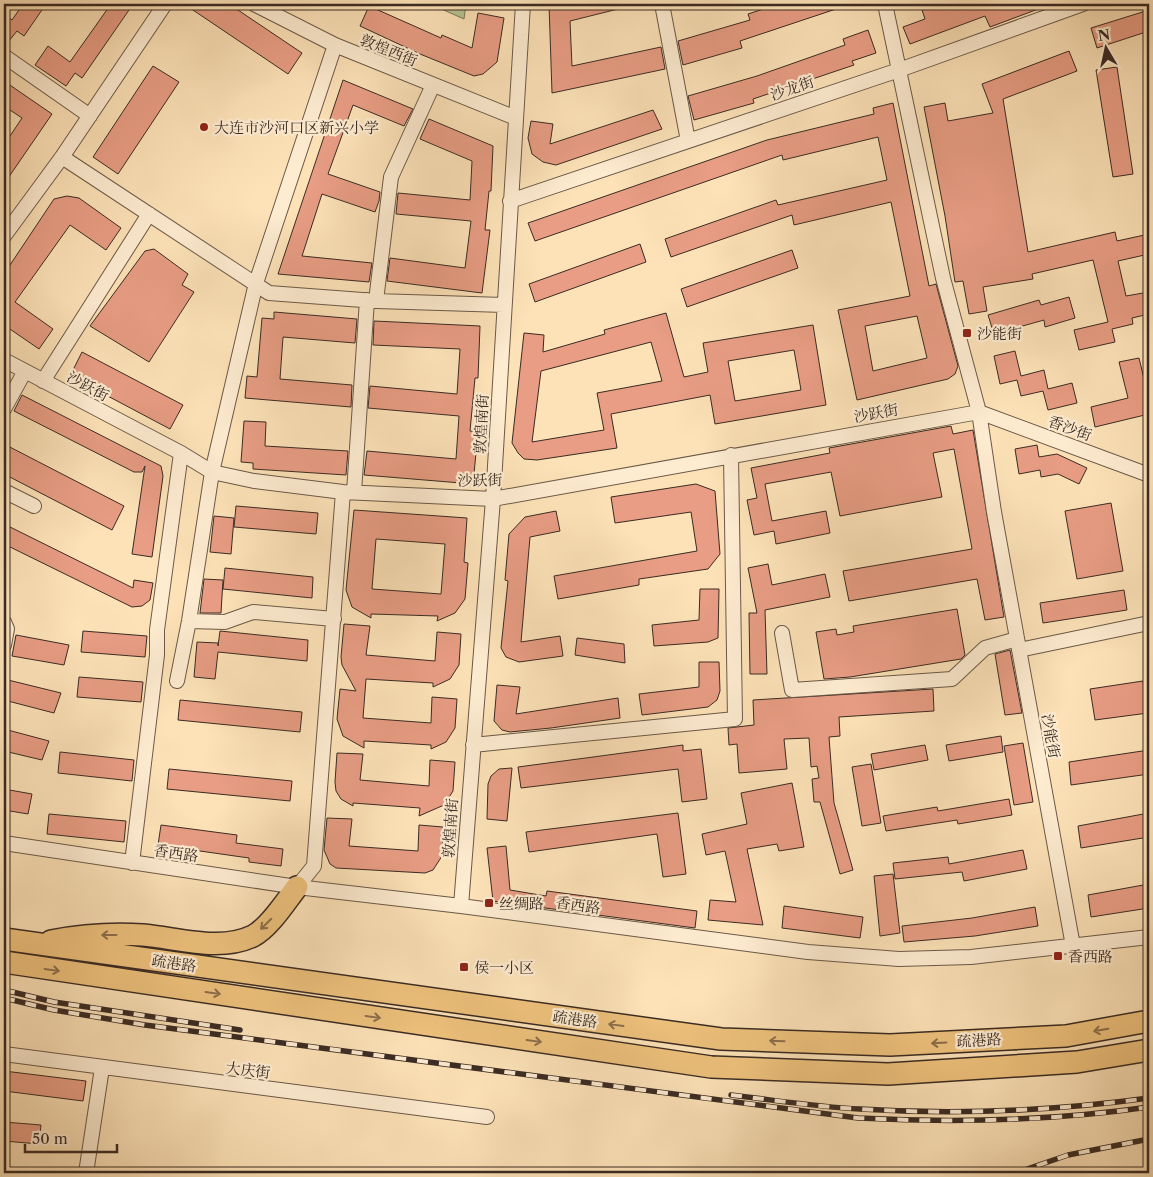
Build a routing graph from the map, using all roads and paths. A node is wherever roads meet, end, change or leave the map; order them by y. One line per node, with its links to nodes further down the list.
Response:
1 (165, 4): 11 (street)
2 (254, 4): 7 (street, 敦煌西街)
3 (524, 4): 12 (street, 敦煌南街)
4 (662, 4): 13 (street)
5 (885, 4): 9 (street, 沙能街)
6 (1083, 4): 9 (street, 沙龙街)
7 (335, 45): 10 (street, 敦煌西街); 18 (street)
8 (4, 56): 11 (street)
9 (899, 70): 13 (street, 沙龙街); 25 (street, 沙能街)
10 (433, 85): 12 (street, 敦煌西街); 19 (street)
11 (90, 116): 14 (street)
12 (516, 118): 15 (street, 敦煌南街)
13 (688, 141): 15 (street, 沙龙街)
14 (62, 157): 16 (street); 17 (street)
15 (510, 201): 20 (street, 敦煌南街)
16 (149, 214): 18 (street); 23 (street)
17 (4, 236)
18 (256, 283): 19 (street); 28 (street)
19 (371, 300): 20 (street); 31 (street)
20 (504, 305): 32 (street, 敦煌南街)
21 (4, 360): 22 (street, 沙跃街)
22 (25, 371): 23 (street, 沙跃街); 24 (street)
23 (43, 380): 26 (street, 沙跃街)
24 (4, 409)
25 (979, 412): 27 (street, 沙跃街); 29 (street, 香沙街); 40 (street, 沙能街)
26 (181, 453): 28 (street, 沙跃街); 44 (street)
27 (732, 455): 32 (street, 沙跃街); 42 (street)
28 (212, 472): 31 (street, 沙跃街); 35 (street)
29 (1149, 475)
30 (4, 491): 33 (street)
31 (349, 492): 32 (street, 沙跃街); 34 (street)
32 (493, 499): 42 (street, 敦煌南街)
33 (34, 506)
34 (334, 619): 35 (street); 45 (street)
35 (189, 621): 41 (street)
36 (4, 622): 39 (street)
37 (1149, 623): 40 (street)
38 (782, 633): 40 (street)
39 (4, 645)
40 (1018, 645): 50 (street, 沙能街)
41 (177, 681)
42 (473, 745): 46 (street, 敦煌南街)
43 (4, 843): 44 (street, 香西路)
44 (132, 863): 45 (street, 香西路)
45 (297, 887): 46 (street, 香西路); 49 (highway, one-way to 49)
46 (460, 906): 50 (street, 香西路)
47 (1149, 937): 50 (street, 香西路)
48 (4, 939): 49 (highway, 疏港路)
49 (38, 944): 52 (highway, 疏港路, one-way to 49)
50 (1073, 946)
51 (4, 962): 53 (highway, one-way to 53)
52 (1149, 1022)
53 (1149, 1050)
54 (4, 1054): 55 (street, 大庆街)
55 (102, 1068): 56 (street, 大庆街); 57 (street)
56 (488, 1117)
57 (86, 1173)

